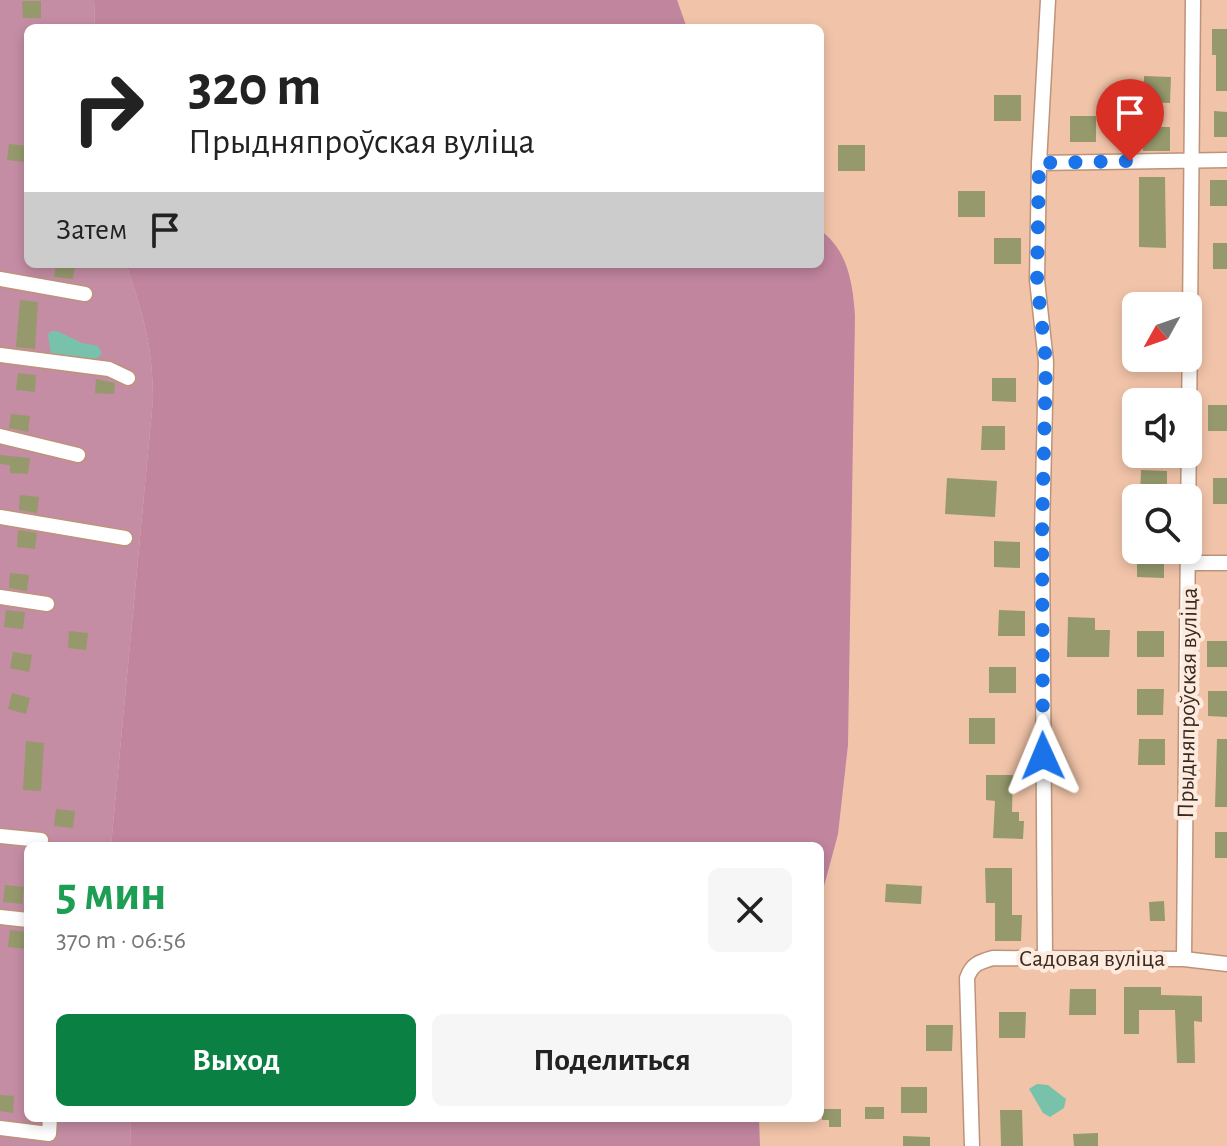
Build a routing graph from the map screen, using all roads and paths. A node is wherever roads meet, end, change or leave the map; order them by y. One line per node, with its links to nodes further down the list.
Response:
1 (1048, 0): 5 (street)
2 (1193, 0): 3 (street, Прыдняпроўская вуліца)
3 (1192, 160): 4 (street); 5 (street); 12 (street, Прыдняпроўская вуліца)
4 (1227, 160)
5 (1039, 163): 24 (street)
6 (0, 279): 7 (street)
7 (85, 294)
8 (0, 355): 9 (street)
9 (128, 378)
10 (0, 436): 11 (street)
11 (78, 455)
12 (1190, 484)
13 (0, 517): 14 (street)
14 (125, 538)
15 (1202, 563): 16 (street)
16 (1227, 563)
17 (1190, 564): 25 (street, Прыдняпроўская вуліца)
18 (0, 597): 19 (street)
19 (47, 604)
20 (0, 836): 21 (street)
21 (41, 840)
22 (0, 917): 23 (street)
23 (24, 920)
24 (1045, 958): 25 (street, Садовая вуліца); 29 (street, Садовая вуліца)
25 (1184, 959): 26 (street, Садовая вуліца)
26 (1227, 964)
27 (50, 1122): 28 (street)
28 (0, 1128)
29 (972, 1146)

